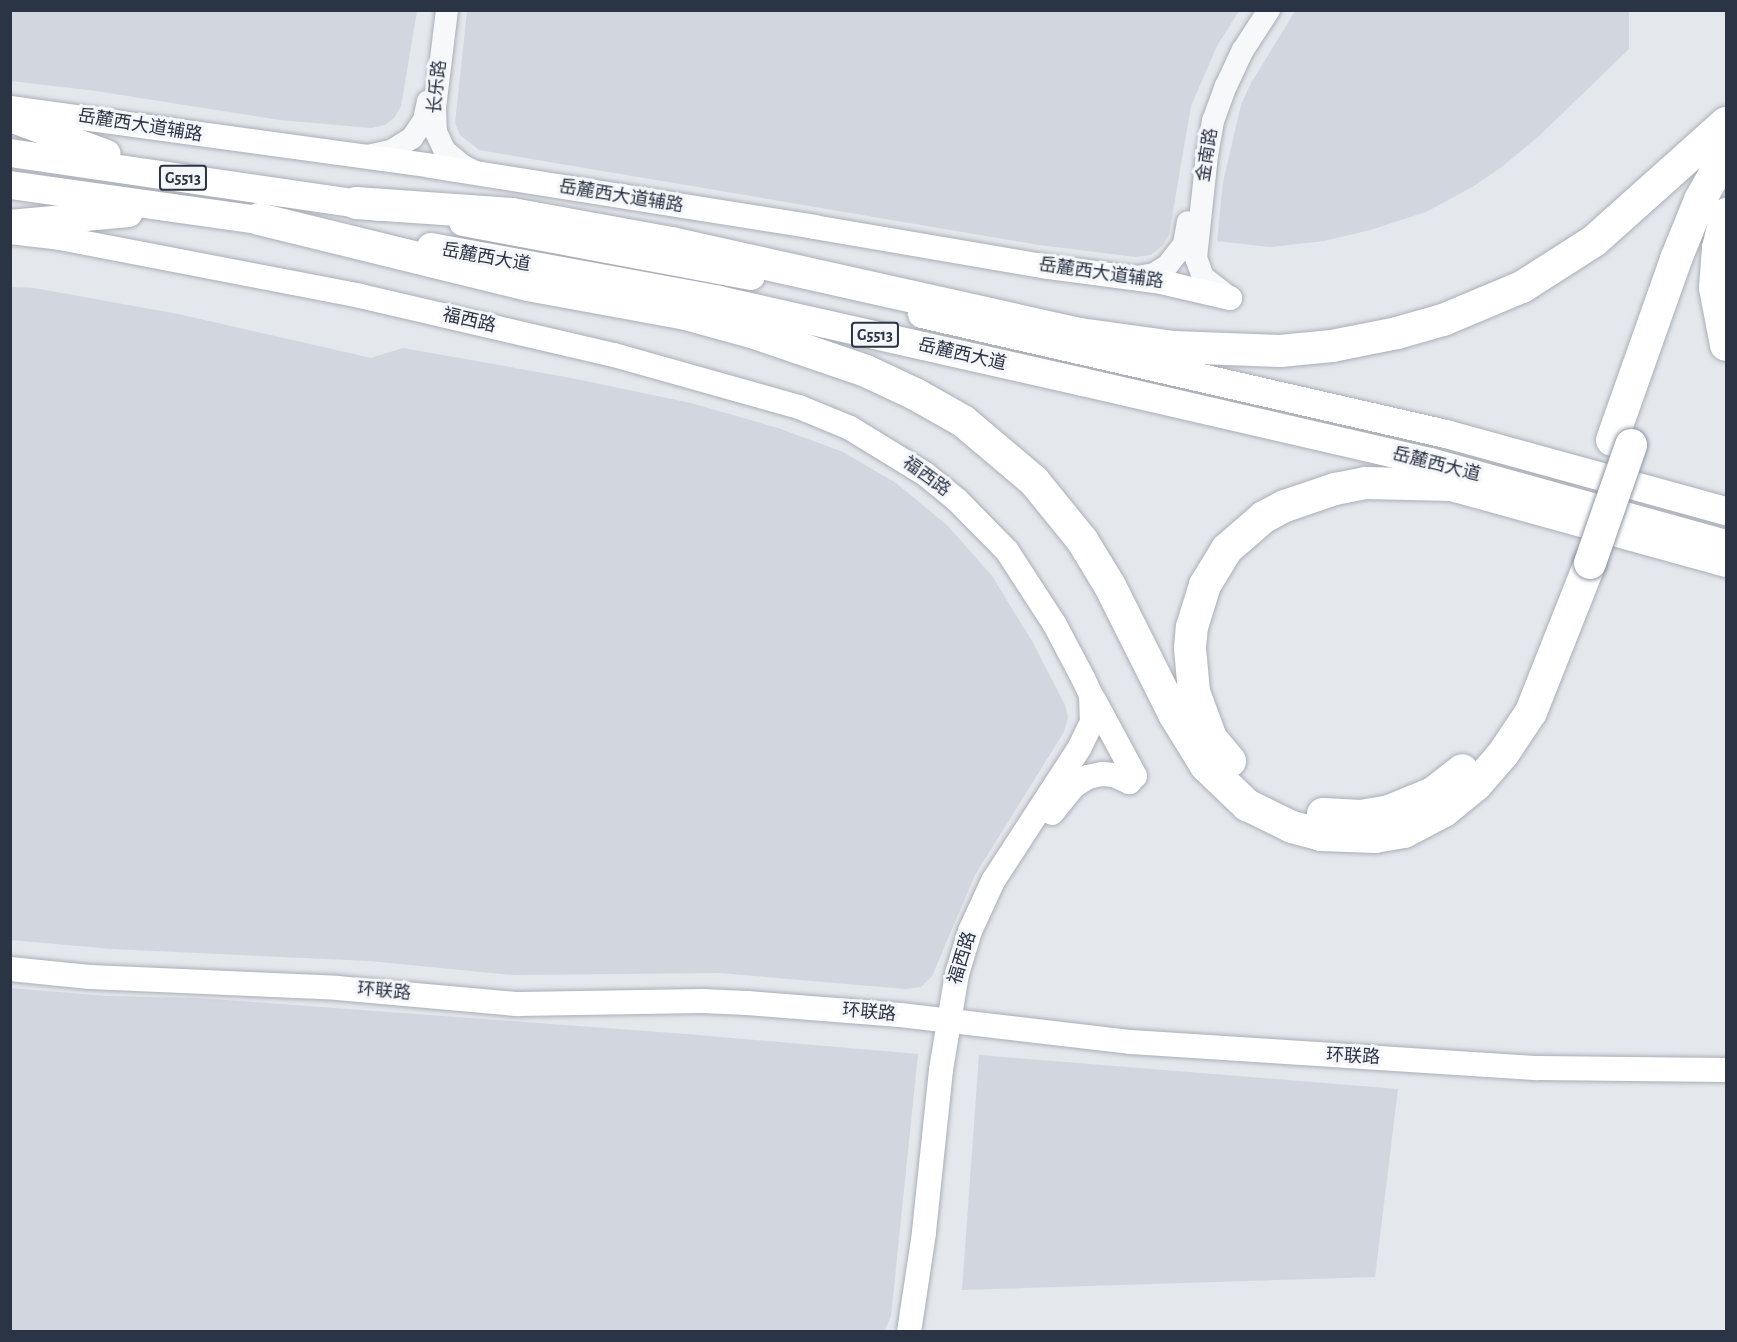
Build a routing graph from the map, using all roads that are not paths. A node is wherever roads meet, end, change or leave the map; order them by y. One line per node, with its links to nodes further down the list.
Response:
1 (440, 10): 10 (street, 长乐路)
2 (447, 10): 11 (street, 长乐路)
3 (1258, 10): 21 (street, 金南路)
4 (1269, 10): 22 (street, 金南路)
5 (10, 108): 10 (main road, 岳麓西大道辅路)
6 (10, 118): 12 (highway)
7 (1726, 123): 15 (highway)
8 (10, 153): 12 (highway, 岳麓西大道 / G5513)
9 (1726, 154): 24 (highway)
10 (362, 156): 11 (main road, 岳麓西大道辅路)
11 (483, 175): 21 (main road, 岳麓西大道辅路)
12 (165, 176): 15 (highway, 岳麓西大道 / G5513)
13 (10, 185): 16 (highway, 岳麓西大道 / G5513)
14 (1726, 192): 24 (highway)
15 (356, 203): 25 (highway, 岳麓西大道 / G5513)
16 (175, 208): 18 (highway, 岳麓西大道 / G5513); 19 (highway)
17 (1726, 214): 23 (highway)
18 (259, 219): 26 (highway, 岳麓西大道 / G5513); 27 (highway)
19 (10, 224)
20 (10, 232): 29 (main road, 福西路)
21 (1130, 278): 22 (main road, 岳麓西大道辅路)
22 (1230, 298)
23 (1726, 345)
24 (1622, 442): 27 (highway)
25 (1726, 512)
26 (1726, 544)
27 (1580, 560): 28 (highway)
28 (1726, 561)
29 (1091, 695): 32 (main road, 福西路); 32 (main road)
30 (10, 955): 32 (main road, 环联路)
31 (10, 969): 32 (main road, 环联路)
32 (955, 1017): 33 (main road, 环联路); 34 (main road, 环联路); 35 (main road, 福西路); 36 (main road)
33 (1726, 1056)
34 (1726, 1070)
35 (909, 1332)
36 (924, 1332)

